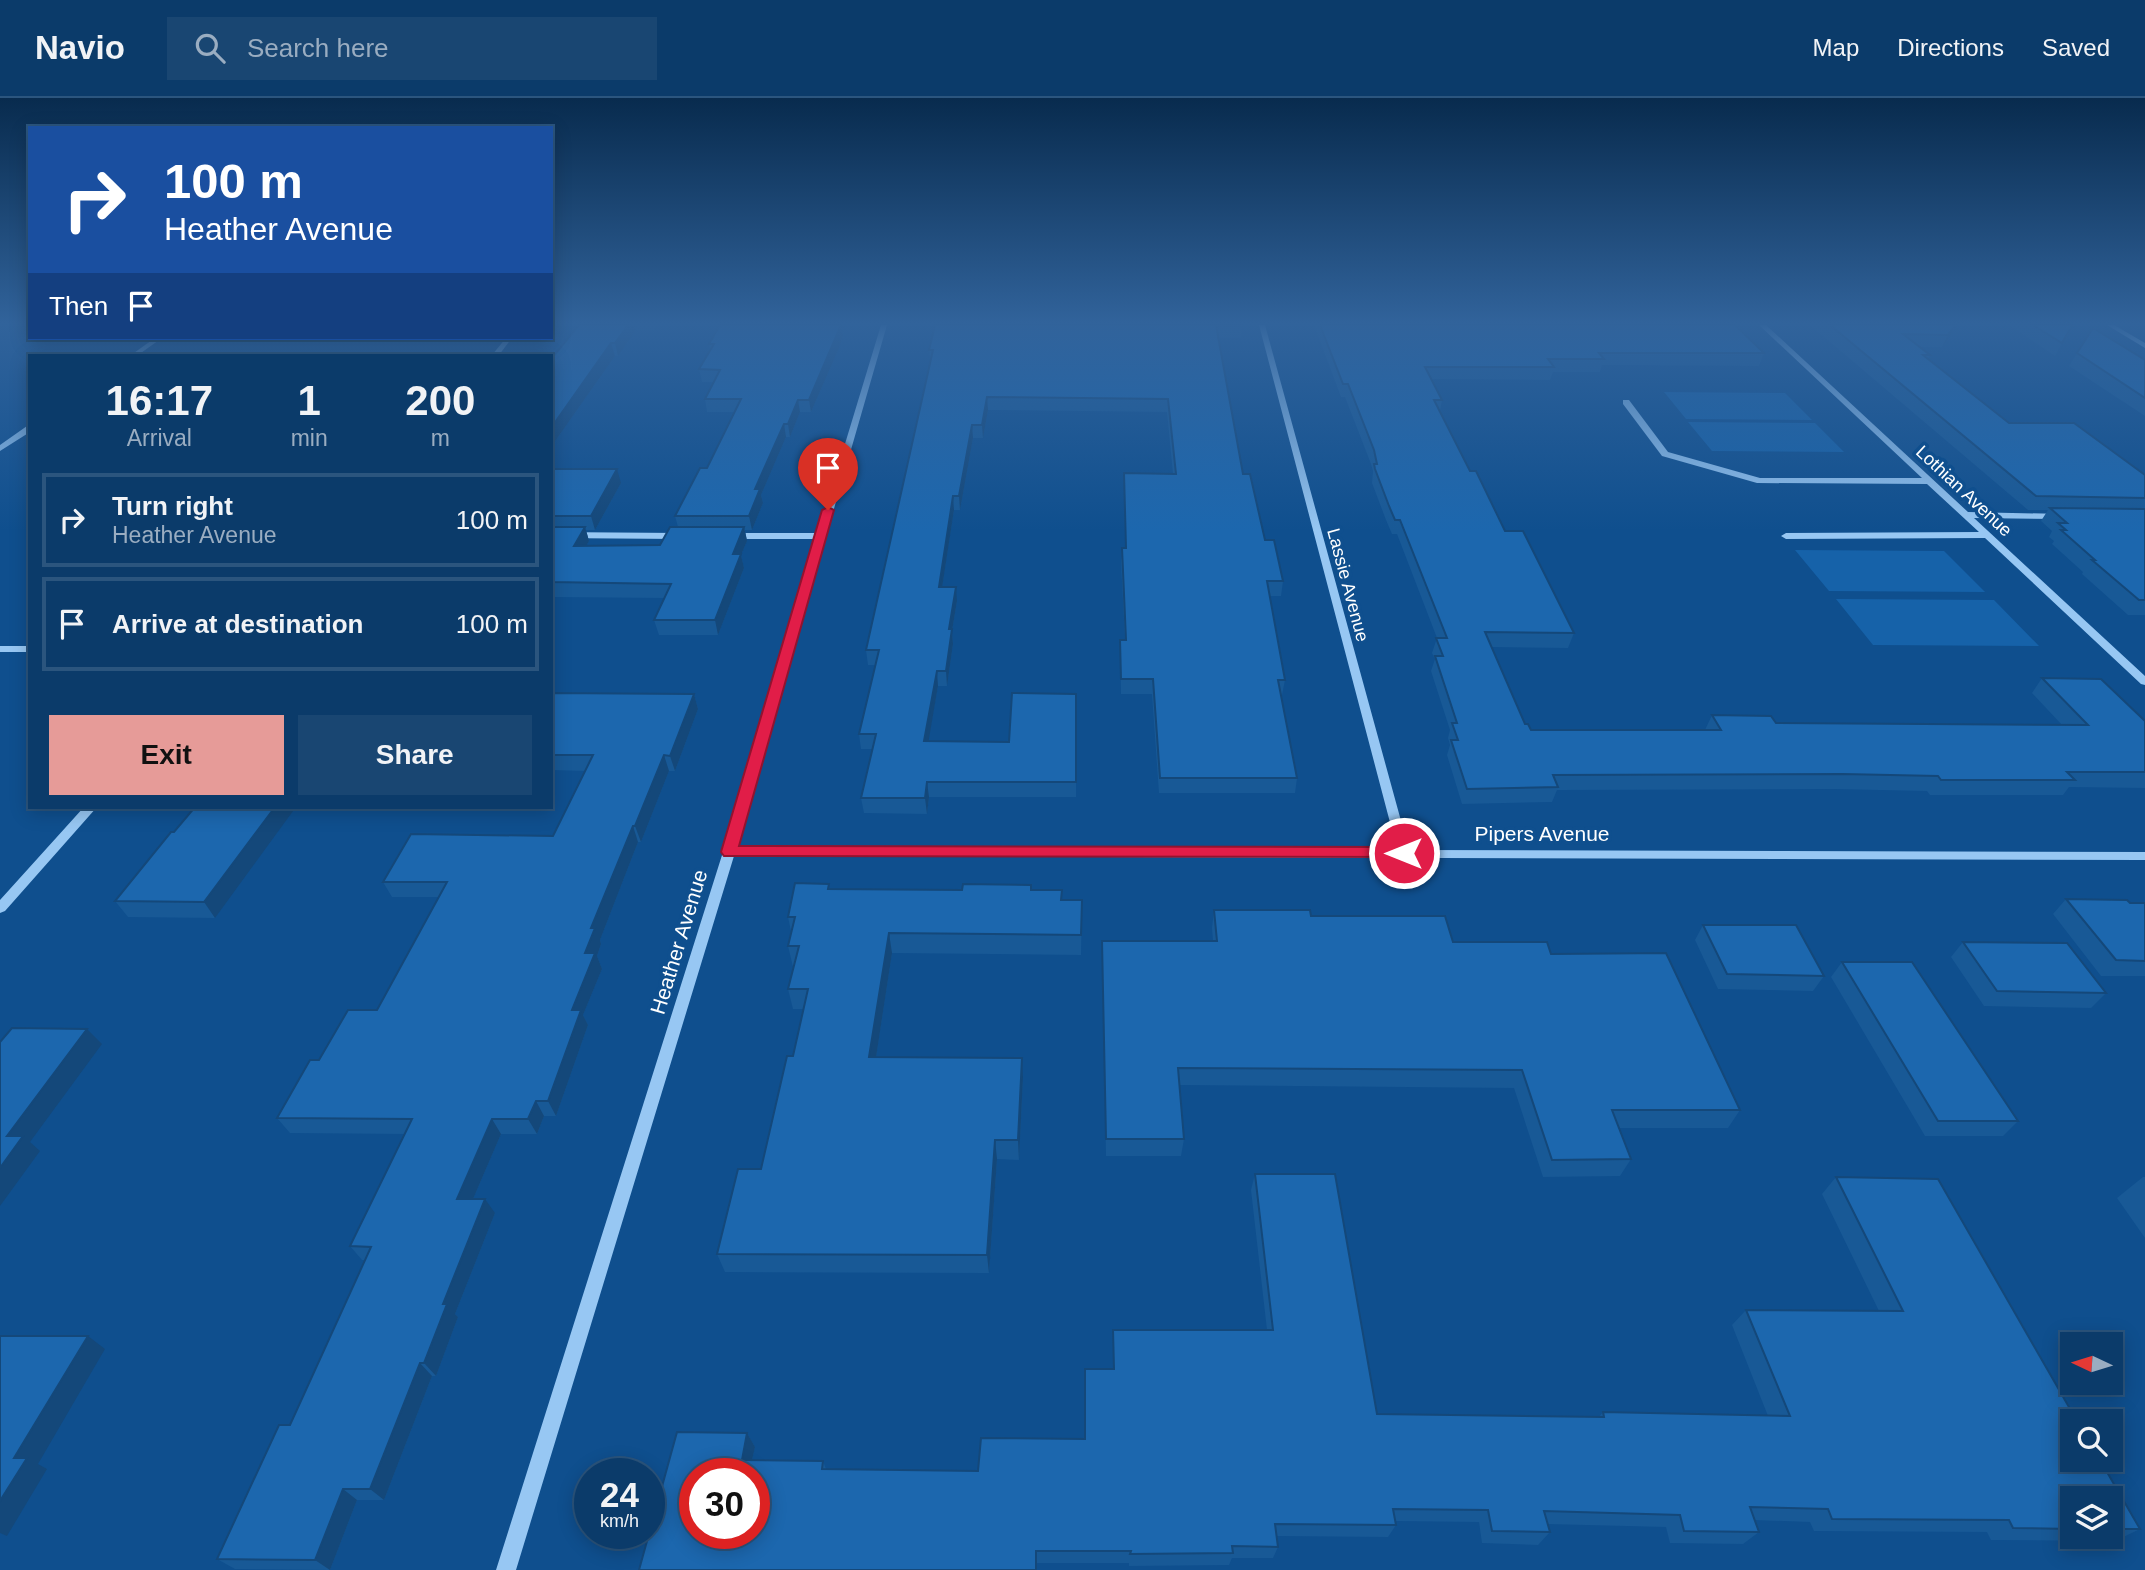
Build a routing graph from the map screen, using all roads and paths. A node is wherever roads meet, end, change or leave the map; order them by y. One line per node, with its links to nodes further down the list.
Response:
1 (863, 394): 14 (street, Heather Avenue)
2 (1280, 394): 21 (street, Lassie Avenue)
3 (1836, 394): 7 (street, Lothian Avenue)
4 (1626, 402): 7 (street)
5 (28, 429): 6 (street)
6 (0, 449)
7 (1930, 481): 8 (street, Lothian Avenue)
8 (1967, 515): 9 (street); 11 (street, Lothian Avenue)
9 (2077, 517)
10 (553, 535): 12 (street)
11 (1989, 535): 15 (street); 18 (street, Lothian Avenue)
12 (686, 536)
13 (713, 536): 14 (street)
14 (820, 536): 20 (street, Heather Avenue)
15 (1786, 536)
16 (0, 649): 17 (street)
17 (28, 649)
18 (2145, 682)
19 (89, 809): 23 (street)
20 (729, 852): 21 (street, Pipers Avenue); 24 (street, Heather Avenue)
21 (1404, 853): 22 (street, Pipers Avenue)
22 (2145, 856)
23 (0, 908)
24 (506, 1570)

